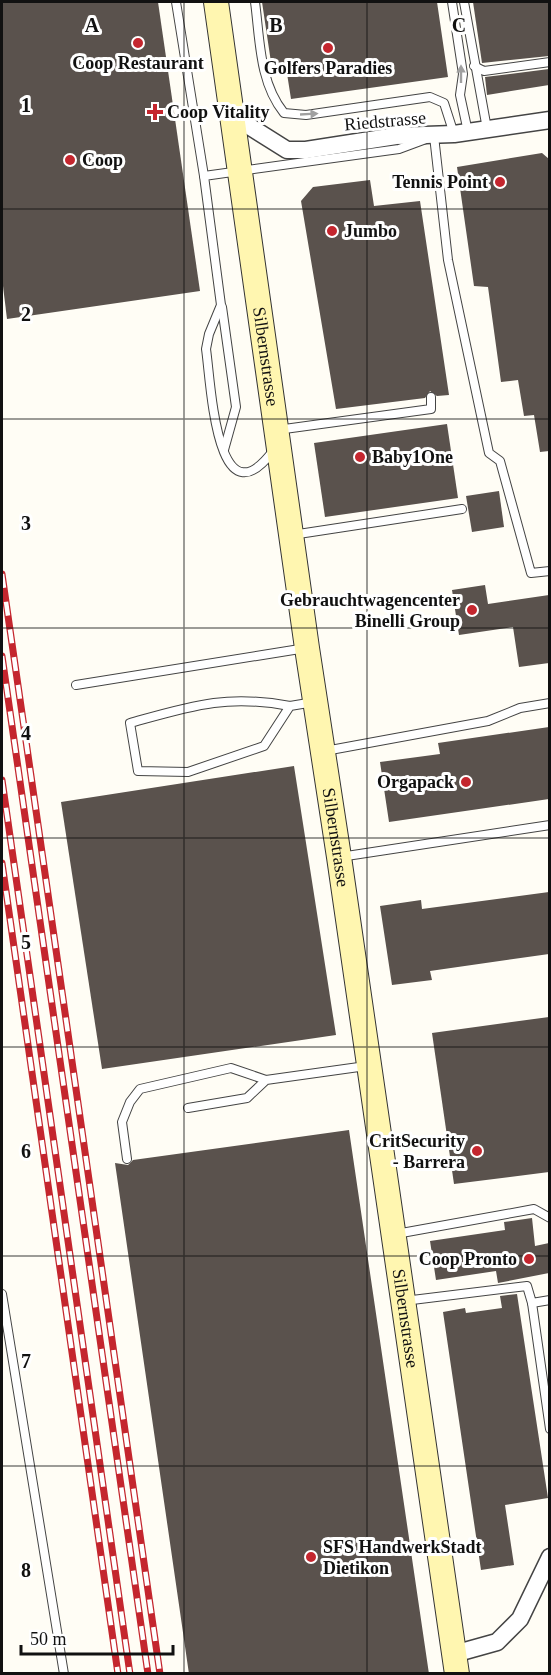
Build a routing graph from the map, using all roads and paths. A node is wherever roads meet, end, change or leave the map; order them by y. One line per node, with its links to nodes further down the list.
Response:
1 (176, 2): 14 (lane)
2 (216, 2): 8 (street, Silbernstrasse)
3 (255, 2): 11 (lane, one-way to 11)
4 (452, 2): 11 (lane, one-way to 4)
5 (464, 2): 7 (lane)
6 (549, 62): 7 (lane)
7 (474, 66): 10 (lane)
8 (232, 116): 12 (street, Riedstrasse); 13 (street, Silbernstrasse)
9 (549, 120): 10 (street, Riedstrasse)
10 (487, 129): 11 (street, Riedstrasse)
11 (461, 133): 12 (street, Riedstrasse)
12 (434, 136): 13 (lane); 21 (lane)
13 (241, 172): 14 (lane); 17 (street, Silbernstrasse)
14 (204, 176): 15 (lane)
15 (221, 305): 18 (lane); 18 (lane)
16 (431, 397): 17 (lane)
17 (278, 436): 18 (lane); 20 (street, Silbernstrasse)
18 (223, 453)
19 (462, 509): 20 (lane)
20 (292, 536): 22 (street, Silbernstrasse)
21 (549, 571)
22 (307, 648): 23 (lane); 24 (street, Silbernstrasse)
23 (76, 685)
24 (315, 702): 26 (lane); 27 (street, Silbernstrasse)
25 (549, 704): 27 (lane)
26 (290, 706): 26 (lane)
27 (323, 752): 29 (street, Silbernstrasse)
28 (549, 825): 29 (lane)
29 (339, 857): 30 (street, Silbernstrasse)
30 (370, 1066): 31 (lane); 35 (street, Silbernstrasse)
31 (266, 1080): 32 (lane); 33 (lane)
32 (188, 1108)
33 (127, 1159)
34 (549, 1218): 35 (lane)
35 (394, 1234): 38 (street, Silbernstrasse)
36 (2, 1294): 43 (lane)
37 (549, 1300): 39 (lane)
38 (403, 1302): 39 (lane); 42 (street, Silbernstrasse)
39 (532, 1303): 40 (lane)
40 (549, 1429)
41 (549, 1557): 42 (street)
42 (455, 1664)
43 (64, 1674)

